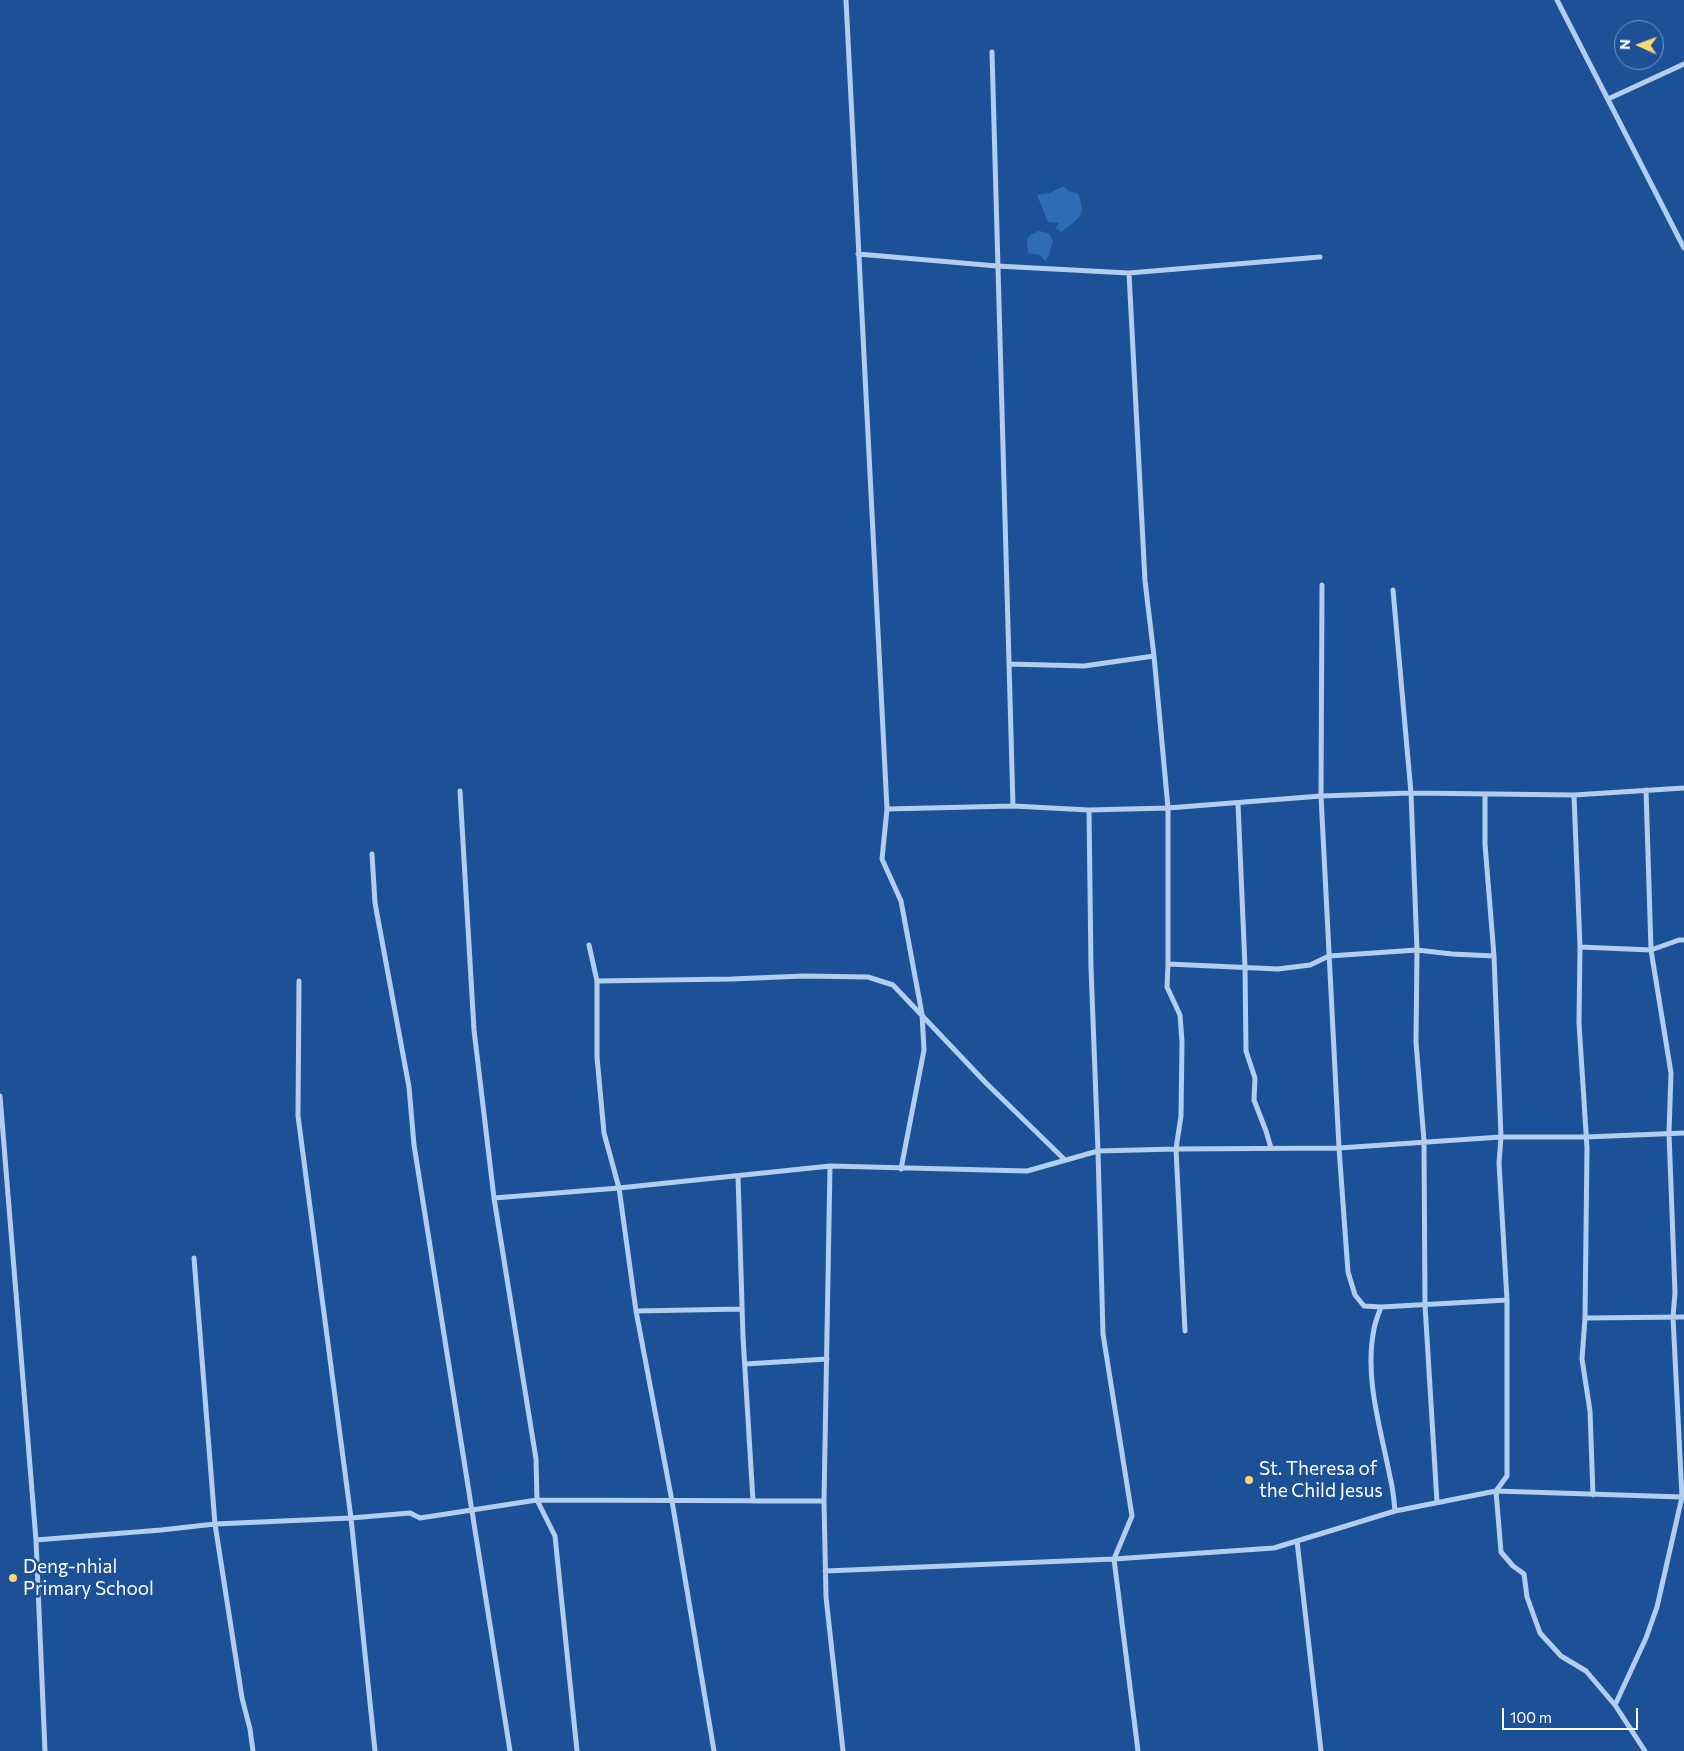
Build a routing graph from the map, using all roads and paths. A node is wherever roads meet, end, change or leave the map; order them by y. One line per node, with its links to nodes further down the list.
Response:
1 (846, 0): 7 (street)
2 (1557, 0): 5 (street)
3 (992, 52): 9 (street)
4 (1684, 64): 5 (street)
5 (1608, 99): 6 (street)
6 (1684, 248)
7 (858, 254): 9 (street); 24 (street)
8 (1320, 257): 10 (street)
9 (997, 266): 10 (street); 14 (street)
10 (1129, 273): 13 (street)
11 (1322, 586): 21 (street)
12 (1393, 590): 18 (street)
13 (1154, 656): 14 (street); 25 (street)
14 (1009, 664): 23 (street)
15 (1684, 788): 16 (street)
16 (1646, 790): 20 (street); 32 (street)
17 (460, 791): 55 (street)
18 (1410, 793): 19 (street); 21 (street); 31 (street)
19 (1485, 795): 20 (street); 34 (street)
20 (1574, 795): 30 (street)
21 (1321, 796): 22 (street); 33 (street)
22 (1238, 803): 25 (street); 36 (street)
23 (1013, 806): 24 (street); 26 (street)
24 (887, 808): 39 (street)
25 (1168, 808): 26 (street); 35 (street)
26 (1089, 810): 49 (street)
27 (372, 854): 77 (street)
28 (1684, 940): 32 (street)
29 (589, 945): 38 (street)
30 (1580, 947): 32 (street); 44 (street)
31 (1417, 950): 33 (street); 34 (street); 45 (street)
32 (1651, 950): 41 (street)
33 (1329, 956): 36 (street); 47 (street)
34 (1494, 956): 43 (street)
35 (1168, 964): 36 (street); 48 (street)
36 (1245, 967): 46 (street)
37 (299, 981): 78 (street)
38 (597, 981): 39 (street); 54 (street)
39 (922, 1014): 50 (street); 52 (street)
40 (0, 1096): 80 (street)
41 (1669, 1133): 42 (street); 44 (street); 62 (street)
42 (1684, 1133)
43 (1502, 1137): 44 (street); 45 (street); 57 (street)
44 (1586, 1137): 64 (street)
45 (1424, 1142): 47 (street); 58 (street)
46 (1271, 1148): 47 (street); 48 (street)
47 (1339, 1148): 59 (street)
48 (1176, 1149): 49 (street); 65 (street)
49 (1098, 1152): 50 (street); 82 (street)
50 (1065, 1160): 52 (street)
51 (830, 1166): 52 (street); 53 (street); 66 (street)
52 (901, 1169)
53 (738, 1176): 54 (street); 60 (street)
54 (619, 1188): 55 (street); 61 (street)
55 (494, 1198): 71 (street)
56 (194, 1258): 79 (street)
57 (1507, 1300): 58 (street); 68 (street)
58 (1425, 1305): 59 (street); 75 (street)
59 (1381, 1307): 76 (street)
60 (742, 1308): 61 (street); 67 (street)
61 (636, 1312): 73 (street)
62 (1673, 1317): 63 (street); 64 (street); 70 (street)
63 (1684, 1317)
64 (1585, 1318): 69 (street)
65 (1185, 1331)
66 (827, 1360): 67 (street); 74 (street)
67 (745, 1364): 72 (street)
68 (1496, 1490): 69 (street); 75 (street); 84 (street)
69 (1593, 1494): 70 (street)
70 (1682, 1497): 84 (street)
71 (537, 1500): 73 (street); 77 (street); 89 (street)
72 (753, 1500): 73 (street); 74 (street)
73 (672, 1501): 90 (street)
74 (824, 1501): 83 (street)
75 (1437, 1502): 76 (street)
76 (1395, 1511): 81 (street)
77 (471, 1512): 78 (street); 88 (street)
78 (350, 1518): 79 (street); 87 (street)
79 (215, 1524): 80 (street); 86 (street)
80 (36, 1540): 85 (street)
81 (1298, 1541): 82 (street); 93 (street)
82 (1114, 1559): 83 (street); 92 (street)
83 (825, 1571): 91 (street)
84 (1615, 1705): 94 (street)
85 (45, 1751)
86 (253, 1751)
87 (375, 1751)
88 (510, 1751)
89 (577, 1751)
90 (714, 1751)
91 (843, 1751)
92 (1138, 1751)
93 (1321, 1751)
94 (1645, 1751)

